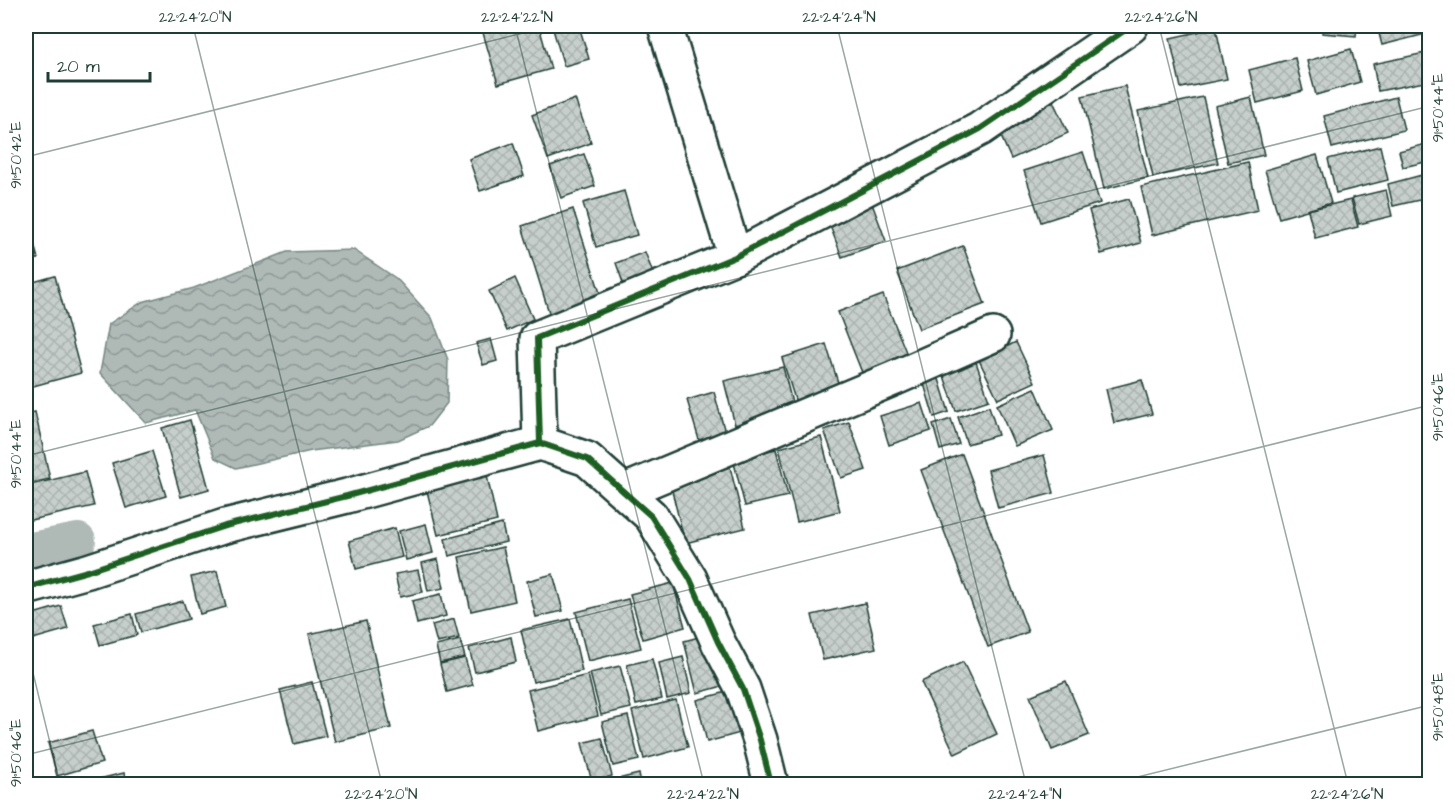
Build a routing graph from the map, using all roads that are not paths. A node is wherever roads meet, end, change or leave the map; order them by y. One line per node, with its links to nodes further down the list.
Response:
1 (665, 26): 3 (street)
2 (1131, 26): 3 (street)
3 (735, 257): 5 (street)
4 (993, 335): 6 (street)
5 (540, 443): 6 (street); 7 (street)
6 (625, 491): 8 (street)
7 (26, 588)
8 (771, 784)

